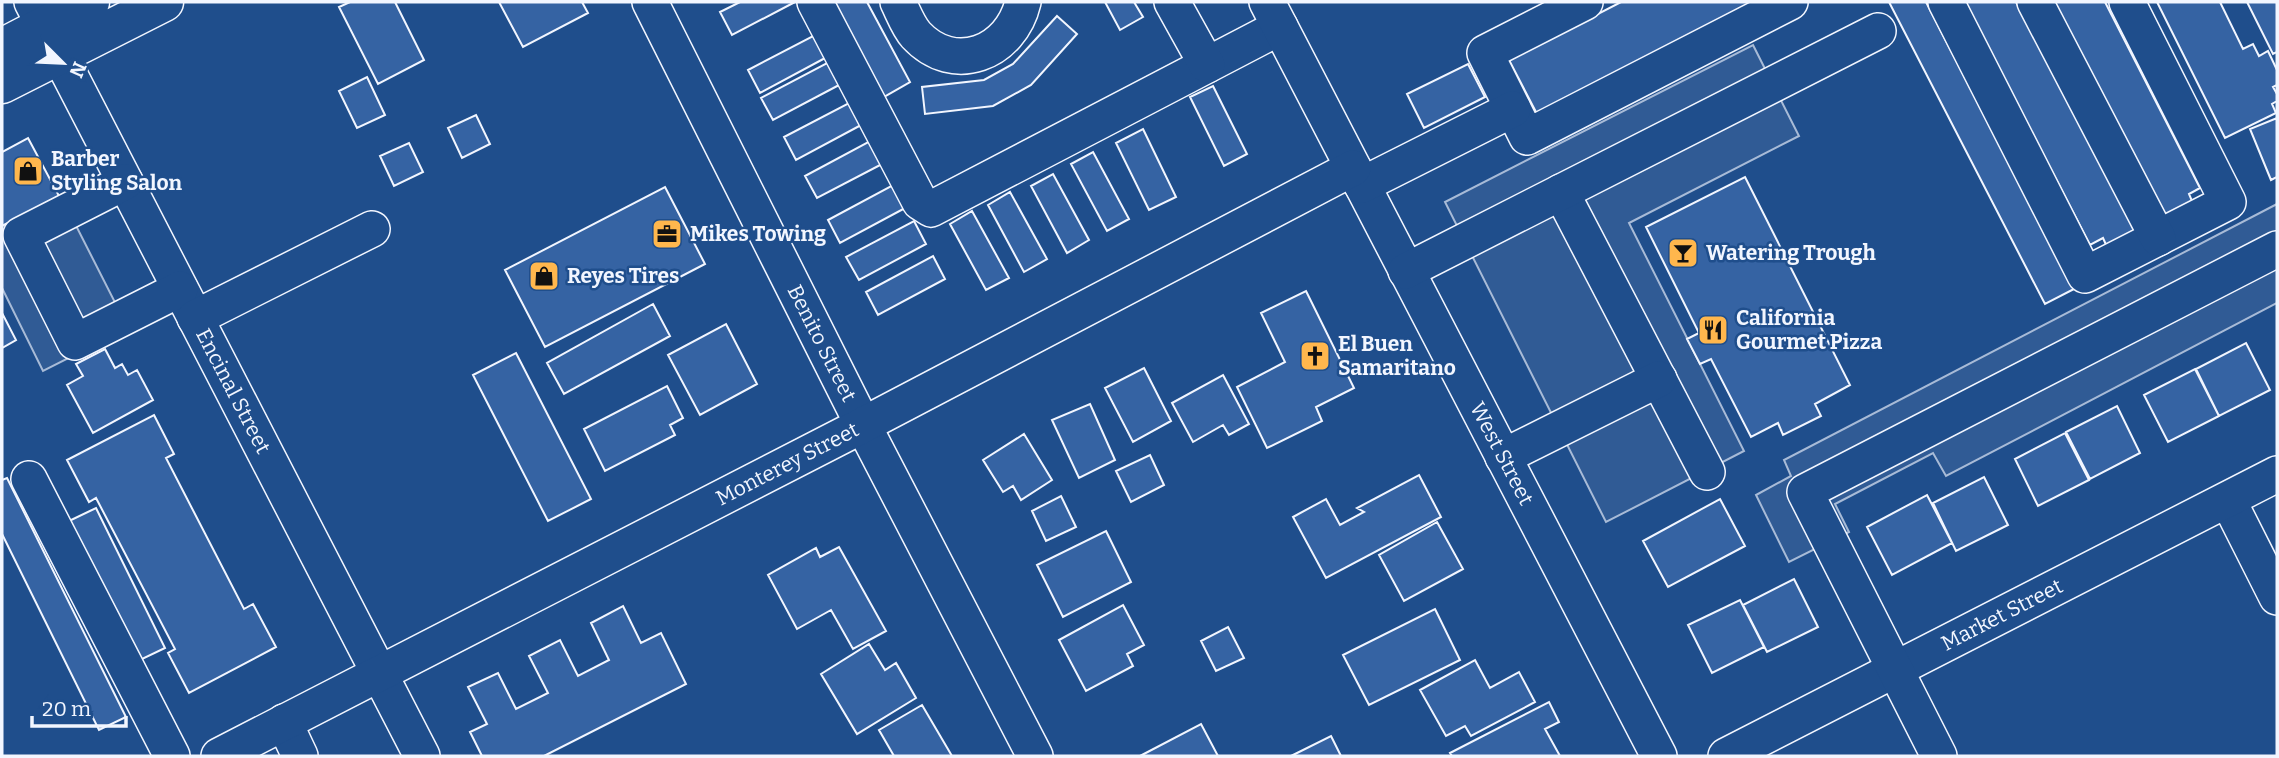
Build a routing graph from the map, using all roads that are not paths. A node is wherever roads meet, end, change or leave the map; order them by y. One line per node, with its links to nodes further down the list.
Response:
1 (90, 2): 14 (main road)
2 (164, 2): 14 (main road)
3 (650, 2): 29 (street, Benito Street)
4 (815, 2): 17 (street)
5 (898, 2): 6 (street)
6 (1023, 2)
7 (1172, 2): 17 (street)
8 (1585, 2): 19 (street)
9 (1790, 2): 19 (street)
10 (1946, 2): 24 (street)
11 (2035, 2): 24 (street)
12 (2127, 2): 24 (street)
13 (1273, 14): 17 (street); 20 (street, West Street)
14 (45, 27): 16 (main road); 18 (main road); 21 (street, Encinal Street)
15 (1878, 31): 22 (street)
16 (2, 48)
17 (1207, 65)
18 (2, 84)
19 (1513, 109): 20 (street, Monterey Street)
20 (1358, 177): 26 (street, West Street); 29 (street, Monterey Street)
21 (125, 182): 27 (street, Encinal Street); 27 (street)
22 (1561, 192): 26 (street); 28 (street)
23 (372, 229): 27 (street)
24 (2158, 238)
25 (2277, 248): 36 (street)
26 (1406, 271): 30 (street, West Street)
27 (188, 304): 37 (street, Encinal Street)
28 (1659, 379): 30 (street); 31 (street)
29 (863, 425): 37 (street, Monterey Street); 43 (street, Benito Street)
30 (1503, 457): 44 (street, West Street)
31 (1707, 472)
32 (2277, 474): 34 (street, Market Street)
33 (29, 479): 39 (street)
34 (2228, 500): 35 (street); 36 (street, Market Street)
35 (2277, 597)
36 (1895, 671): 45 (street, Market Street); 46 (street)
37 (378, 673): 38 (street, Monterey Street); 42 (street, Encinal Street)
38 (284, 722): 40 (street, Monterey Street); 41 (street)
39 (172, 756)
40 (219, 756)
41 (300, 756)
42 (422, 756)
43 (1035, 756)
44 (1658, 756)
45 (1726, 756)
46 (1939, 756)

